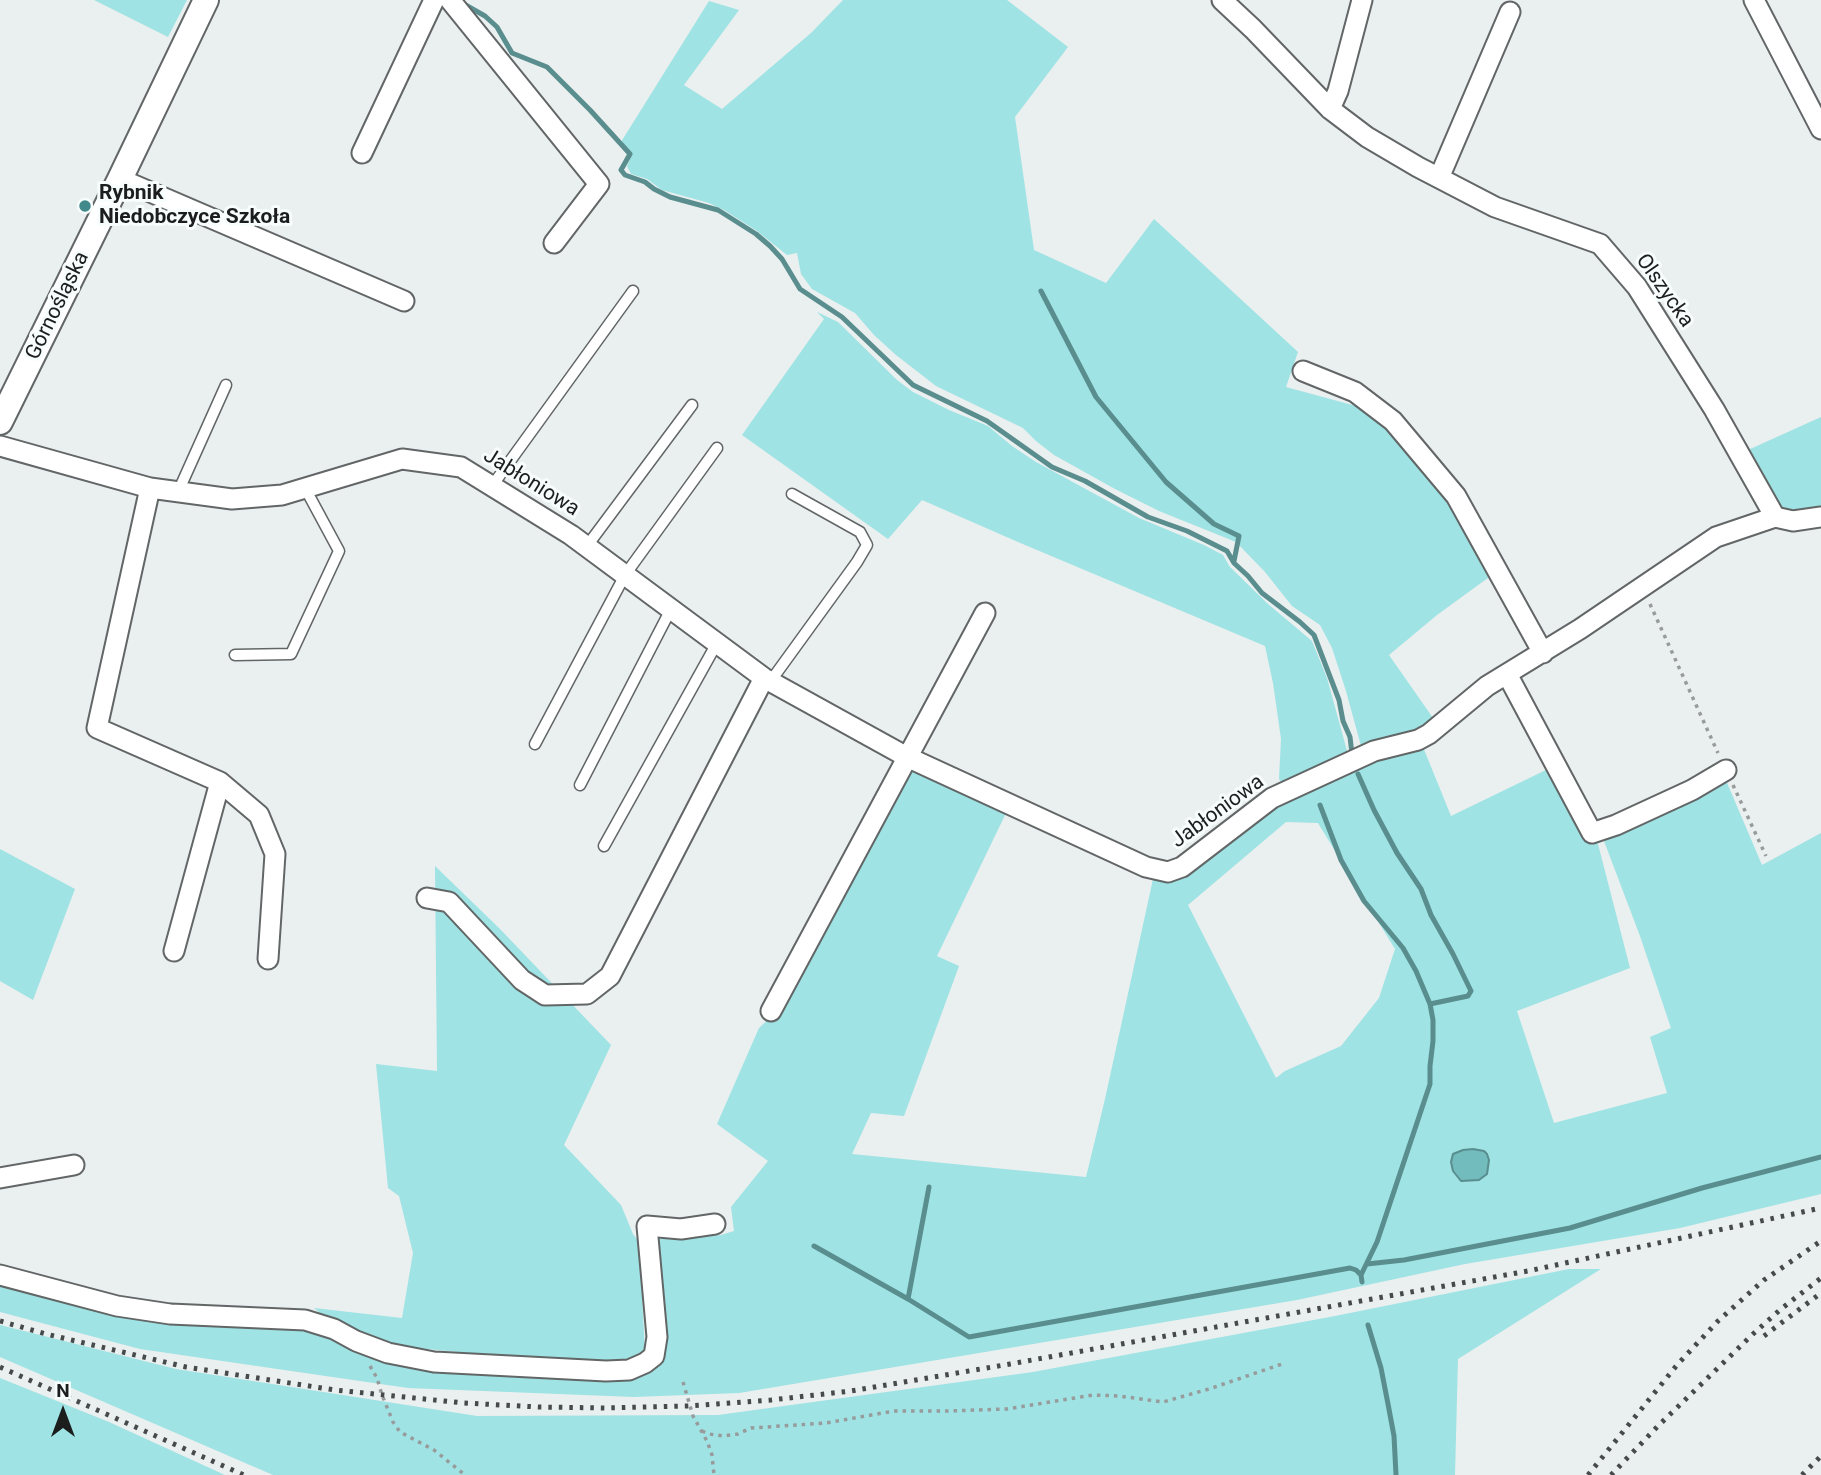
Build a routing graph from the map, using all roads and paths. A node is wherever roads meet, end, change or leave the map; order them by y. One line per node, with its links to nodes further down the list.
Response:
1 (206, 0): 12 (street, Górnośląska)
2 (434, 0): 10 (street)
3 (450, 0): 13 (street)
4 (1222, 0): 8 (street, Olszycka)
5 (1362, 0): 8 (street)
6 (1754, 0): 9 (street)
7 (1510, 12): 11 (street)
8 (1330, 109): 11 (street, Olszycka)
9 (1821, 129)
10 (362, 153)
11 (1439, 177): 27 (street, Olszycka)
12 (120, 179): 15 (street); 19 (street, Górnośląska)
13 (554, 243)
14 (633, 291): 22 (lane)
15 (404, 301)
16 (1303, 371): 35 (street)
17 (226, 384): 25 (lane)
18 (692, 405): 29 (lane)
19 (0, 422)
20 (0, 446): 23 (street, Jabłoniowa)
21 (717, 448): 30 (lane)
22 (492, 486): 24 (street, Jabłoniowa); 29 (street, Jabłoniowa)
23 (149, 488): 25 (street, Jabłoniowa); 42 (street)
24 (305, 488): 25 (street, Jabłoniowa); 36 (lane)
25 (178, 492)
26 (792, 494): 38 (lane)
27 (1775, 517): 28 (street); 31 (street, Jabłoniowa)
28 (1821, 517)
29 (587, 547): 30 (street, Jabłoniowa)
30 (625, 575): 32 (street, Jabłoniowa); 39 (lane)
31 (1644, 586): 35 (street, Jabłoniowa); 41 (path)
32 (671, 609): 34 (street, Jabłoniowa); 43 (lane)
33 (985, 613): 40 (street)
34 (717, 643): 38 (street, Jabłoniowa); 44 (lane)
35 (1543, 653): 37 (street, Jabłoniowa)
36 (235, 655)
37 (1507, 674): 40 (street, Jabłoniowa); 41 (street)
38 (767, 680): 40 (street, Jabłoniowa); 46 (street)
39 (535, 744)
40 (907, 757): 49 (street)
41 (1726, 770): 45 (path)
42 (220, 782): 47 (street); 48 (street)
43 (580, 785)
44 (604, 846)
45 (1766, 856)
46 (427, 898)
47 (174, 951)
48 (268, 959)
49 (771, 1011)
50 (74, 1165): 51 (street)
51 (0, 1178)
52 (715, 1224): 54 (street)
53 (0, 1275): 54 (street)
54 (356, 1341): 58 (path)
55 (1282, 1364): 57 (path)
56 (683, 1381): 57 (path)
57 (702, 1431): 59 (path)
58 (465, 1475)
59 (714, 1475)

